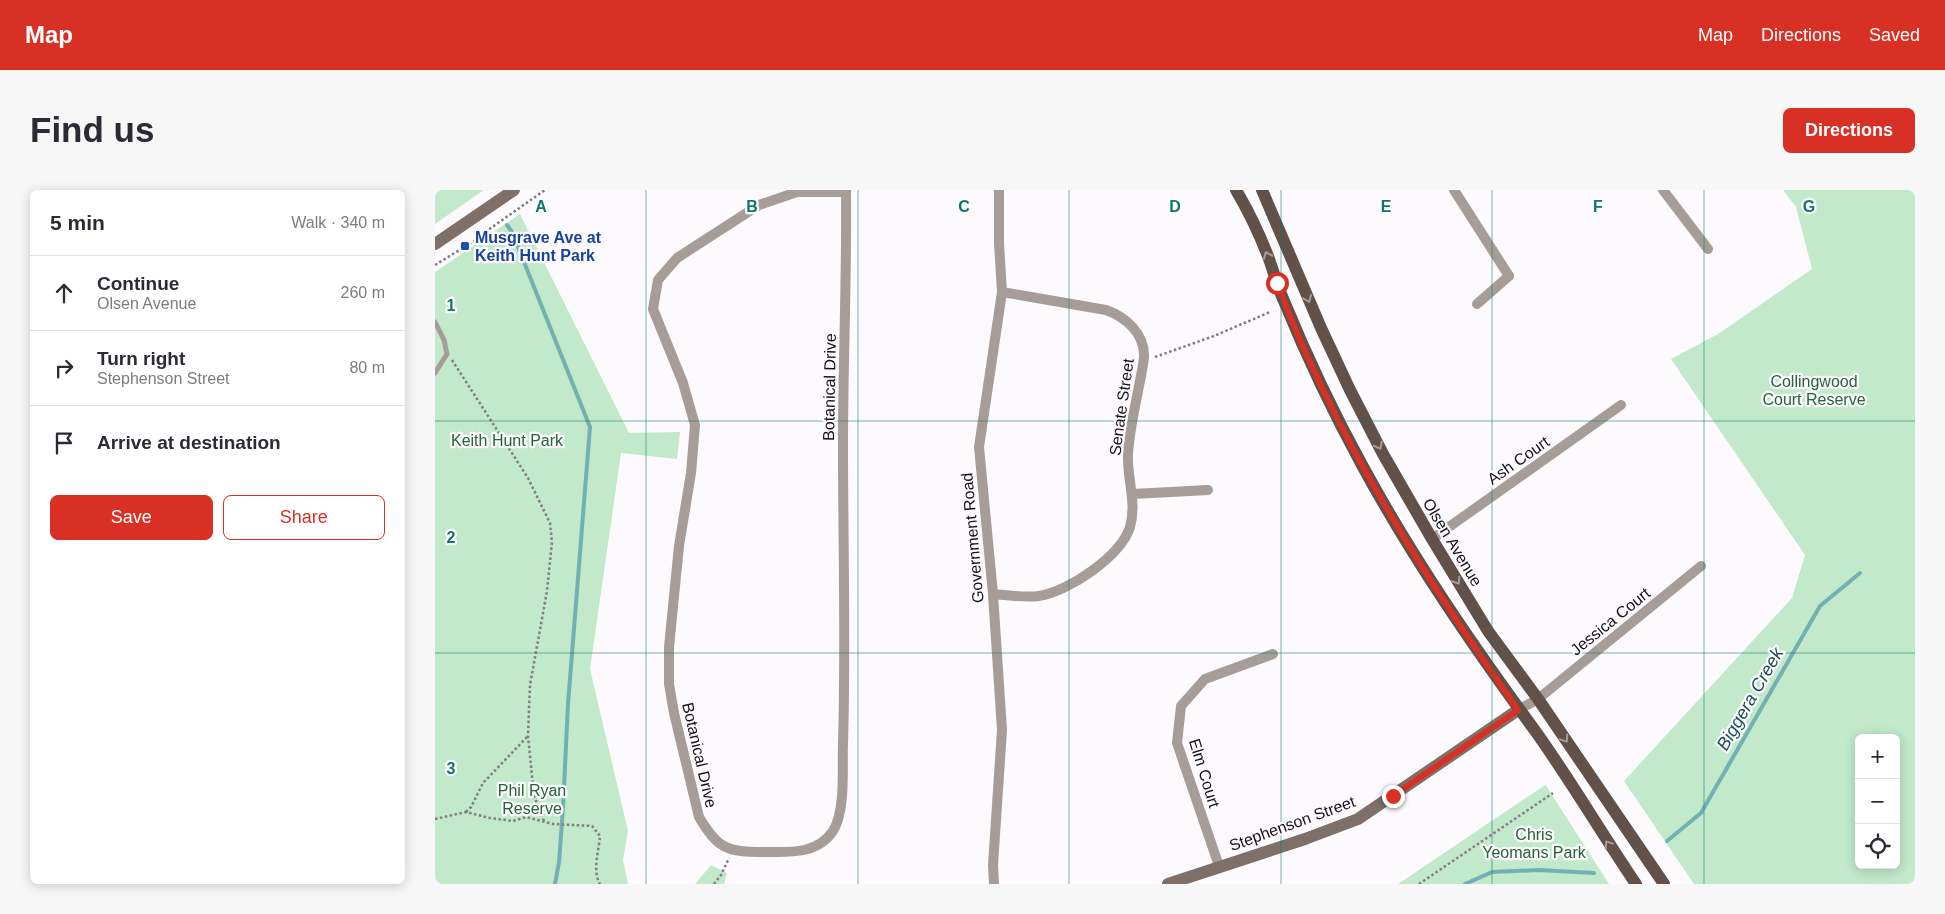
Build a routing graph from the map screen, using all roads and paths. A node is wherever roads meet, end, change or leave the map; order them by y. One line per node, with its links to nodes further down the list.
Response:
1 (514, 190): 9 (street)
2 (545, 190): 11 (path)
3 (999, 190): 12 (street, Government Road)
4 (1236, 190): 27 (main road, one-way to 4)
5 (1262, 190): 22 (main road, Olsen Avenue, one-way to 22)
6 (1454, 190): 13 (street)
7 (1663, 190): 10 (street)
8 (846, 191): 33 (street, Botanical Drive); 33 (street, Botanical Drive)
9 (435, 244)
10 (1708, 249)
11 (435, 265)
12 (1002, 292): 17 (street, Senate Street); 24 (street, Government Road)
13 (1477, 304)
14 (1270, 312): 17 (path)
15 (435, 322): 16 (lane)
16 (447, 354): 18 (lane); 28 (path)
17 (1144, 355): 21 (street, Senate Street)
18 (435, 373)
19 (1621, 405): 22 (street, Ash Court)
20 (1208, 490): 21 (street)
21 (1133, 494): 24 (street, Senate Street)
22 (1432, 539): 26 (main road, Olsen Avenue, one-way to 26)
23 (1701, 566): 26 (street, Jessica Court)
24 (993, 594): 37 (street, Government Road)
25 (1273, 654): 34 (street, Elm Court)
26 (1538, 699): 27 (street, Jessica Court); 41 (main road, Olsen Avenue, one-way to 41)
27 (1518, 710): 34 (street, Stephenson Street); 40 (main road, one-way to 27)
28 (528, 736): 30 (path); 32 (path)
29 (1553, 792): 39 (path)
30 (466, 812): 31 (path); 32 (path)
31 (435, 819)
32 (544, 821): 35 (path)
33 (732, 850): 36 (path)
34 (1219, 866): 38 (street, Stephenson Street)
35 (600, 884)
36 (714, 884)
37 (994, 884)
38 (1168, 884)
39 (1419, 884)
40 (1635, 884)
41 (1664, 884)

